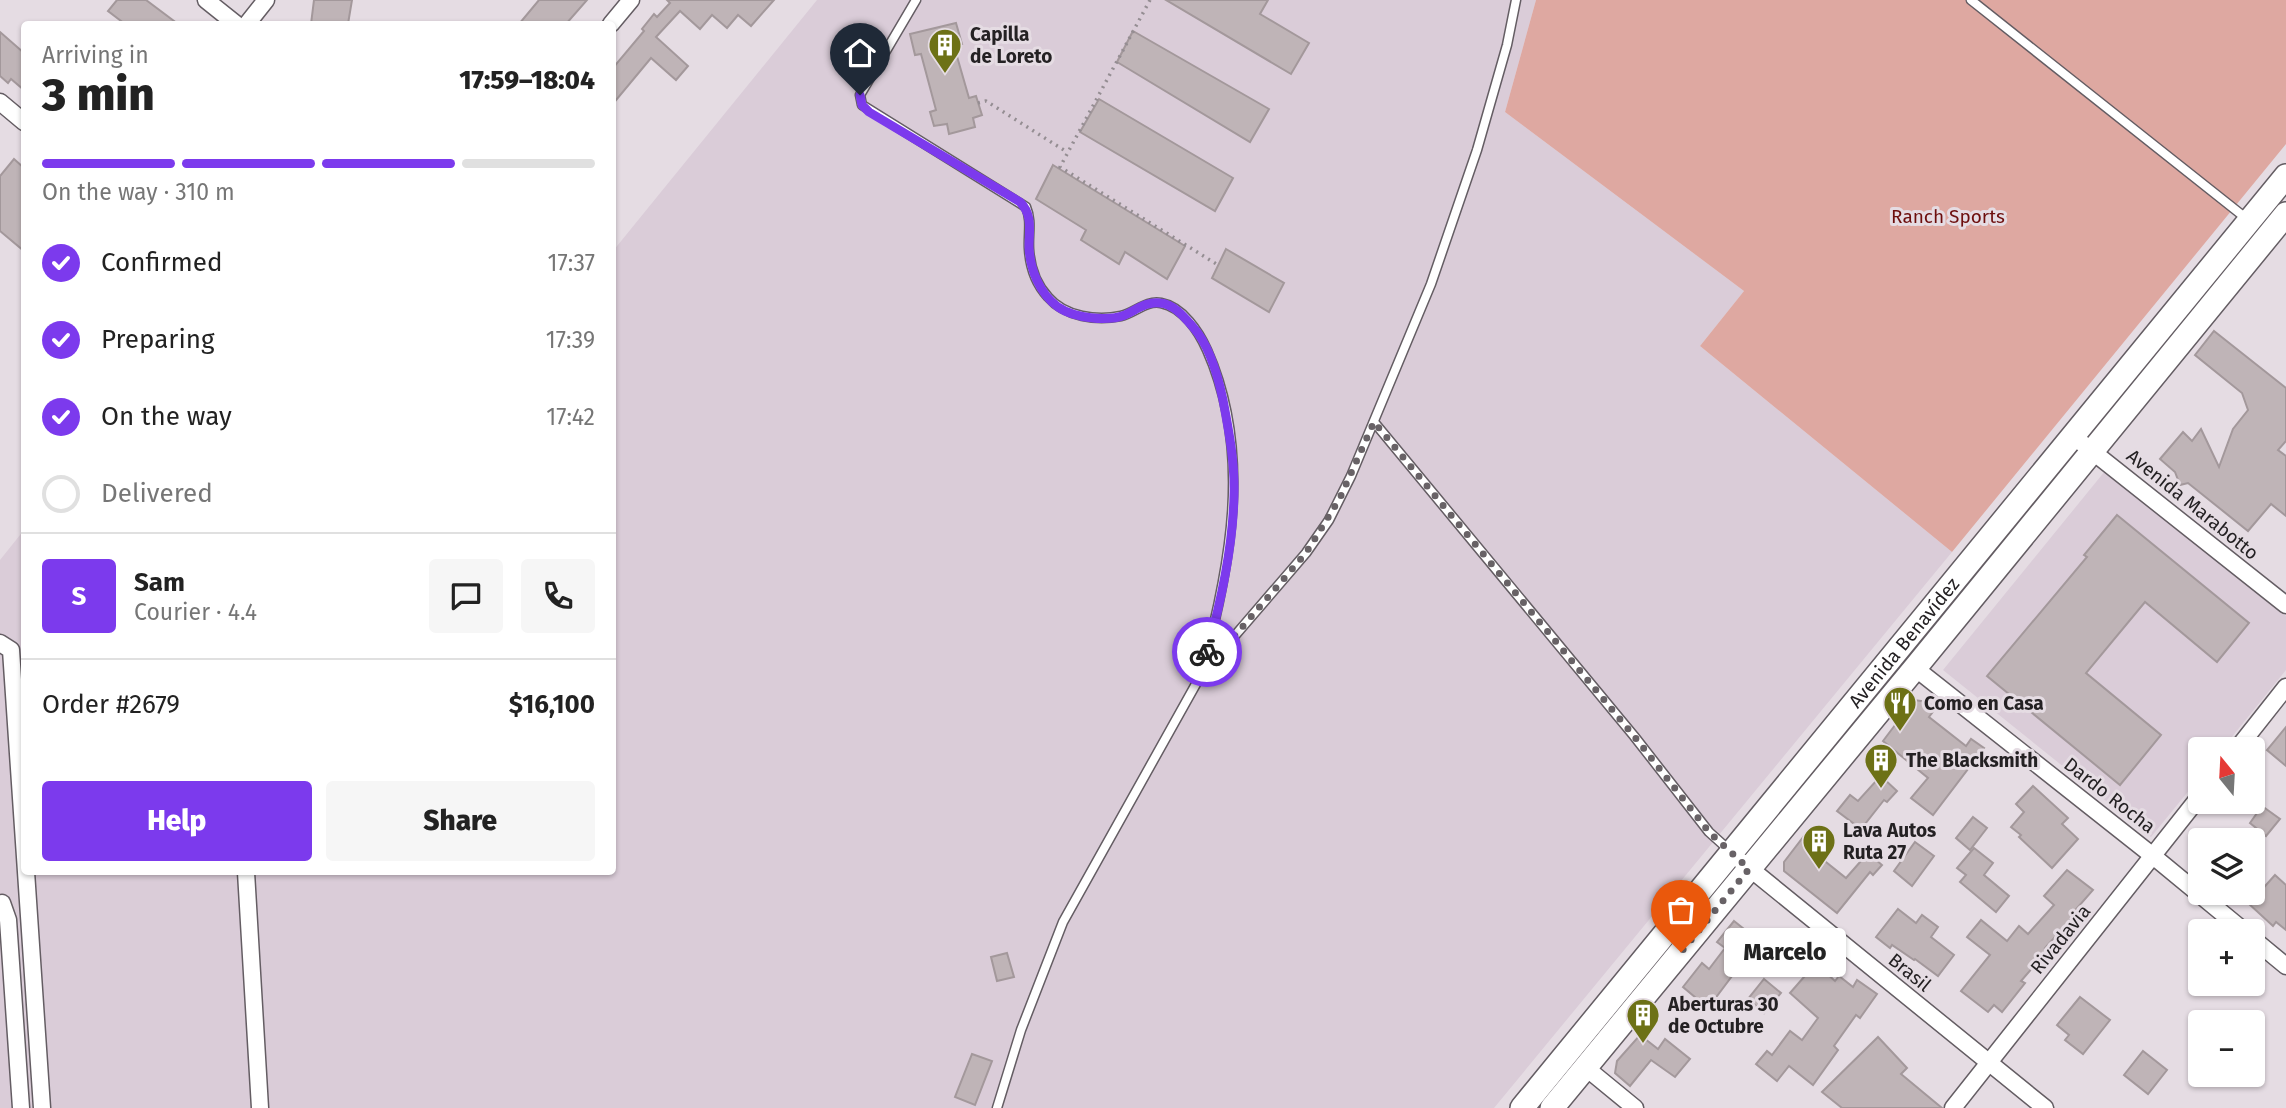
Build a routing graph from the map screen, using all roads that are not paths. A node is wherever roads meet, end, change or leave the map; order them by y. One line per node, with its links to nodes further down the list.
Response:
1 (206, 0): 7 (street)
2 (267, 0): 8 (street)
3 (631, 0): 9 (street)
4 (916, 0): 21 (lane)
5 (1516, 0): 15 (lane)
6 (1971, 0): 14 (lane)
7 (232, 21)
8 (250, 21)
9 (614, 21)
10 (0, 102): 11 (street)
11 (21, 120)
12 (2286, 176): 13 (main road, Avenida Benavídez)
13 (2280, 208): 14 (main road, Avenida Benavídez); 17 (main road, Avenida Benavídez)
14 (2250, 221): 16 (main road, Avenida Benavídez)
15 (1374, 422): 21 (lane); 27 (lane)
16 (2073, 436): 17 (street, Avenida Marabotto); 27 (main road, Avenida Benavídez)
17 (2092, 450): 18 (street, Avenida Marabotto); 20 (main road, Avenida Benavídez)
18 (2286, 605)
19 (12, 651): 23 (street)
20 (1915, 668): 28 (street, Dardo Rocha); 29 (main road, Avenida Benavídez)
21 (1201, 675): 44 (lane)
22 (2286, 687): 24 (street)
23 (20, 712): 25 (street)
24 (2246, 737)
25 (21, 744)
26 (2188, 811): 28 (street, Rivadavia)
27 (1732, 853): 29 (street, Brasil); 45 (main road, Avenida Benavídez)
28 (2153, 856): 34 (street, Dardo Rocha); 39 (street, Rivadavia)
29 (1749, 869): 39 (street, Brasil); 40 (main road, Avenida Benavídez)
30 (25, 875): 32 (street)
31 (246, 875): 43 (street)
32 (26, 901): 33 (street); 37 (street)
33 (1, 902): 38 (street)
34 (2229, 919)
35 (2265, 949): 36 (street)
36 (2286, 966)
37 (33, 971): 38 (street); 42 (street)
38 (6, 974): 41 (street)
39 (1990, 1064): 48 (street, Rivadavia); 49 (street, Brasil)
40 (1585, 1067): 46 (main road, Avenida Benavídez); 47 (street)
41 (21, 1108)
42 (42, 1108)
43 (260, 1108)
44 (997, 1108)
45 (1522, 1108)
46 (1552, 1108)
47 (1635, 1108)
48 (1953, 1108)
49 (2045, 1108)

